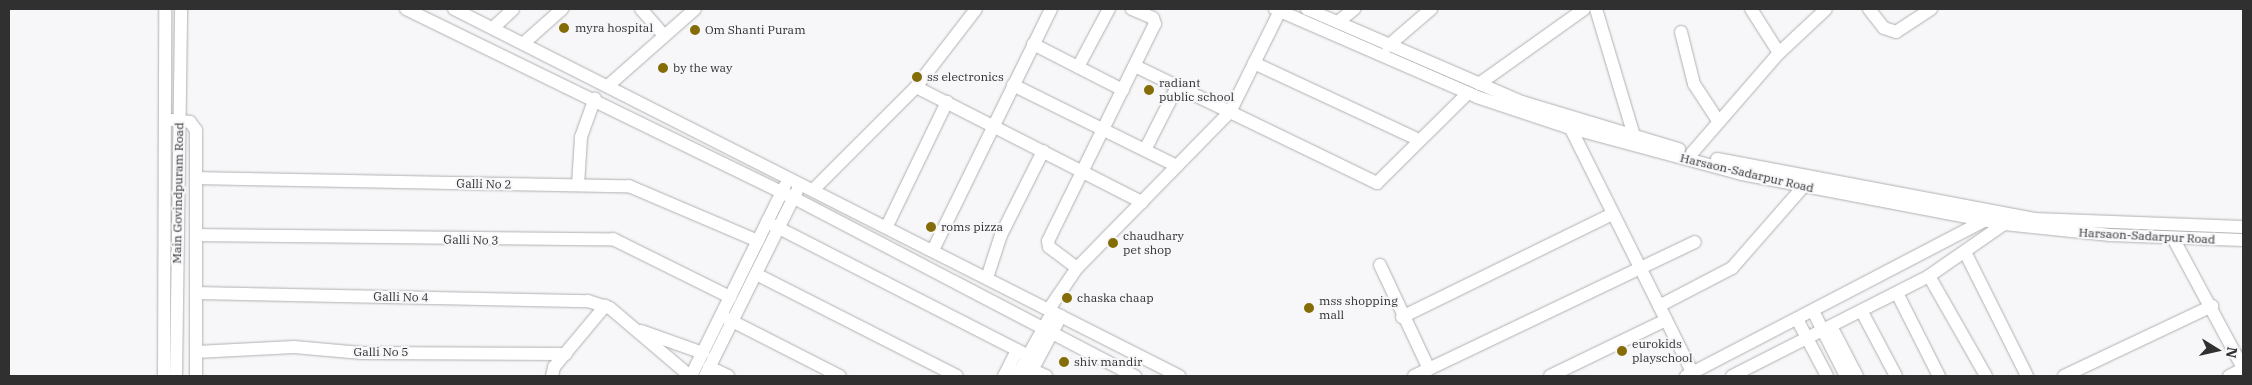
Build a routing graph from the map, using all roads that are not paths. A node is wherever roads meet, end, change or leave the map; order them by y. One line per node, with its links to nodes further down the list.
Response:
1 (165, 9): 44 (street, Main Govindpuram Road)
2 (181, 9): 45 (street, Main Govindpuram Road)
3 (406, 9): 41 (street)
4 (454, 9): 24 (street)
5 (513, 9): 24 (street)
6 (562, 9): 27 (street)
7 (641, 9): 26 (street)
8 (695, 9): 26 (street)
9 (976, 9): 37 (street)
10 (1051, 9): 28 (street)
11 (1108, 9): 33 (street)
12 (1132, 9): 32 (street)
13 (1308, 9): 23 (street, Harsaon-Sadarpur Road)
14 (1354, 9): 23 (street)
15 (1431, 9): 29 (street)
16 (1584, 9): 35 (street)
17 (1596, 9): 50 (street)
18 (1751, 9): 30 (street)
19 (1826, 9): 30 (street)
20 (1869, 9): 21 (street)
21 (1931, 9)
22 (1278, 10): 31 (street); 40 (street, Harsaon-Sadarpur Road)
23 (1338, 22): 29 (street, Harsaon-Sadarpur Road)
24 (494, 27): 27 (street)
25 (1681, 32): 47 (street)
26 (664, 35): 34 (street)
27 (526, 42): 34 (street)
28 (1033, 44): 33 (street); 36 (street)
29 (1388, 46): 35 (street, Harsaon-Sadarpur Road)
30 (1779, 53): 47 (street)
31 (1254, 63): 43 (street); 51 (street)
32 (1135, 66): 38 (street); 39 (street)
33 (1078, 67): 39 (street)
34 (610, 84): 58 (street)
35 (1479, 84): 46 (street, Harsaon-Sadarpur Road)
36 (1013, 85): 48 (street); 49 (street)
37 (916, 86): 42 (street); 61 (street)
38 (1177, 87): 43 (street); 52 (street)
39 (1123, 90): 49 (street)
40 (1468, 93): 46 (street, Harsaon-Sadarpur Road); 51 (street)
41 (595, 98): 59 (street); 62 (street)
42 (946, 102): 48 (street); 68 (street)
43 (1230, 112): 51 (street); 55 (street)
44 (165, 120): 45 (street); 111 (street, Main Govindpuram Road)
45 (180, 120): 57 (street); 112 (street, Main Govindpuram Road)
46 (1569, 122): 50 (street, Harsaon-Sadarpur Road); 60 (street, Harsaon-Sadarpur Road); 64 (street)
47 (1719, 122): 54 (street)
48 (993, 126): 53 (street); 75 (street)
49 (1104, 130): 52 (street); 56 (street)
50 (1634, 136): 54 (street, Harsaon-Sadarpur Road)
51 (1419, 140)
52 (1145, 150): 55 (street)
53 (1043, 151): 56 (street); 82 (street)
54 (1692, 153): 65 (street, Harsaon-Sadarpur Road)
55 (1177, 166): 63 (street)
56 (1084, 172): 63 (street); 78 (street)
57 (198, 178): 59 (street, Galli No 2); 70 (street)
58 (796, 180): 61 (street); 62 (street)
59 (578, 185): 73 (street, Galli No 2)
60 (1803, 186): 66 (street, Harsaon-Sadarpur Road); 87 (street)
61 (814, 189): 68 (street)
62 (788, 195): 67 (street); 98 (street)
63 (1142, 202): 78 (street)
64 (1612, 214): 79 (street); 92 (street)
65 (2005, 217): 66 (street, Harsaon-Sadarpur Road); 69 (street, Harsaon-Sadarpur Road); 71 (street, Harsaon-Sadarpur Road); 76 (street)
66 (1984, 221): 91 (street)
67 (773, 225): 73 (street); 80 (street); 104 (street)
68 (887, 226): 75 (street)
69 (2243, 227)
70 (197, 235): 83 (street); 85 (street, Galli No 3)
71 (2173, 238): 72 (street, Harsaon-Sadarpur Road); 88 (street)
72 (2243, 240)
73 (758, 241): 85 (street)
74 (1695, 242): 79 (street)
75 (933, 250): 82 (street)
76 (1966, 254): 81 (street); 130 (street)
77 (1380, 264): 92 (street)
78 (1077, 268): 89 (street)
79 (1640, 268): 87 (street); 106 (street)
80 (756, 274): 93 (street); 117 (street)
81 (1928, 276): 84 (street); 129 (street)
82 (987, 278): 89 (street)
83 (196, 293): 86 (street, Galli No 4); 100 (street)
84 (1897, 293): 90 (street); 128 (street)
85 (730, 297): 93 (street)
86 (605, 306): 96 (street); 103 (street)
87 (1659, 306): 94 (street)
88 (2212, 306): 105 (street); 131 (street)
89 (1054, 312): 98 (street); 121 (street)
90 (1862, 312): 97 (street); 127 (street)
91 (1814, 313): 95 (street); 97 (street)
92 (1402, 317): 106 (street)
93 (726, 318): 101 (street); 107 (street); 116 (street)
94 (1666, 320): 110 (street); 123 (street)
95 (1798, 321): 99 (street); 102 (street)
96 (634, 329): 101 (street); 109 (street)
97 (1828, 330): 99 (street); 125 (street); 126 (street)
98 (1047, 331): 104 (street); 120 (street)
99 (1808, 340): 108 (street); 124 (street)
100 (196, 352): 103 (street, Galli No 5); 113 (street)
101 (702, 352): 109 (street)
102 (1733, 353): 108 (street); 110 (street)
103 (566, 354): 114 (street)
104 (1026, 365): 118 (street); 119 (street)
105 (2243, 368): 132 (street)
106 (1428, 369): 122 (street)
107 (707, 371): 115 (street)
108 (1740, 374)
109 (688, 375)
110 (1691, 375)
111 (164, 376)
112 (176, 376)
113 (196, 376)
114 (552, 376)
115 (728, 376)
116 (840, 376)
117 (957, 376)
118 (1004, 376)
119 (1045, 376)
120 (1135, 376)
121 (1179, 376)
122 (1414, 376)
123 (1550, 376)
124 (1827, 376)
125 (1846, 376)
126 (1857, 376)
127 (1896, 376)
128 (1939, 376)
129 (1986, 376)
130 (2027, 376)
131 (2064, 376)
132 (2229, 376)

